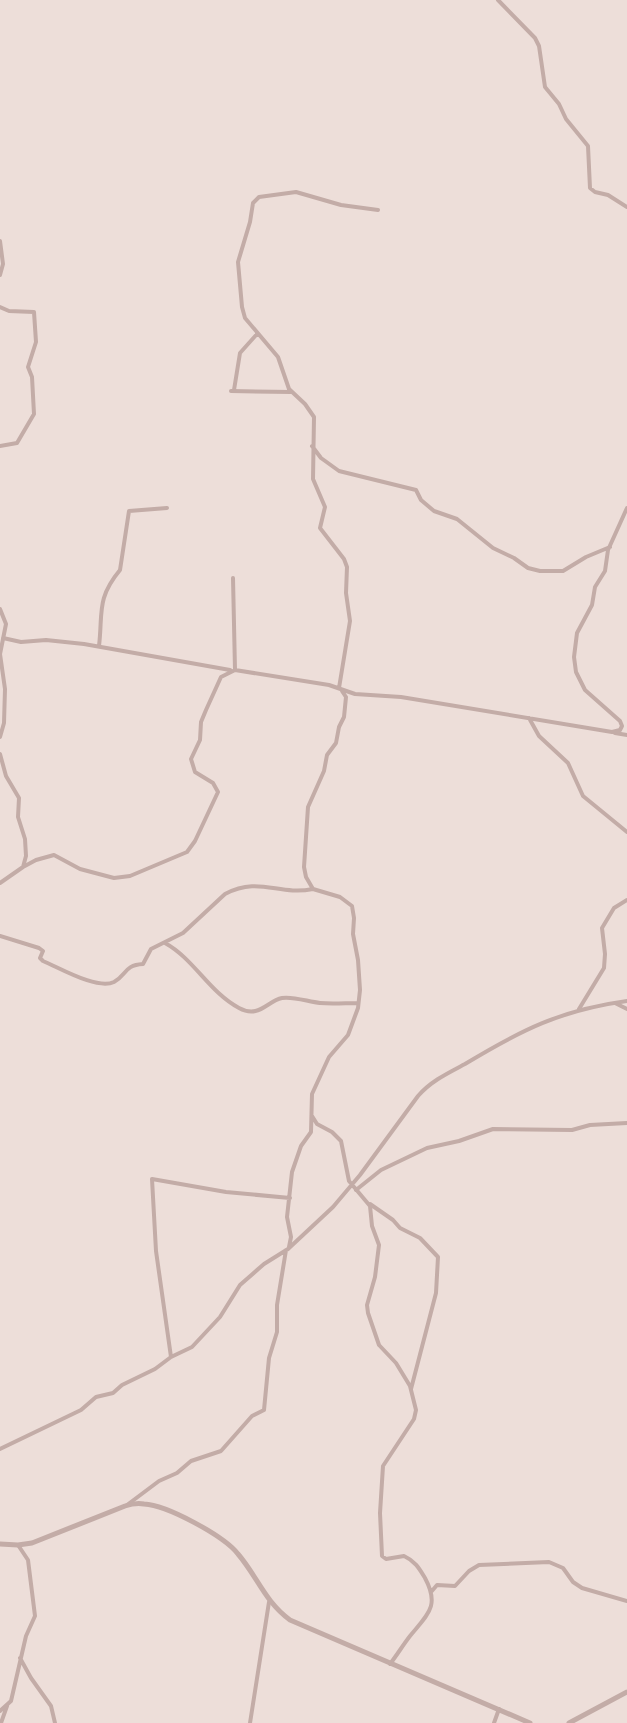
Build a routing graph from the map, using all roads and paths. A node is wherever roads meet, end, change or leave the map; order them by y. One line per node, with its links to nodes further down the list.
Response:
1 (498, 0): 2 (street)
2 (627, 207)
3 (378, 210): 7 (street)
4 (0, 241): 5 (street)
5 (0, 275)
6 (0, 307): 9 (street)
7 (257, 334): 8 (street); 8 (street)
8 (291, 392): 10 (street)
9 (0, 446)
10 (312, 446): 13 (street); 19 (street)
11 (167, 508): 17 (street)
12 (627, 508): 13 (street)
13 (610, 547): 21 (street)
14 (232, 578): 18 (street)
15 (0, 609): 16 (street)
16 (3, 638): 17 (street); 23 (street)
17 (99, 646): 18 (street)
18 (234, 670): 19 (street); 26 (street)
19 (340, 688): 20 (street); 28 (street)
20 (529, 718): 21 (street); 25 (street)
21 (613, 732): 22 (street)
22 (627, 735)
23 (0, 737)
24 (0, 754): 26 (street)
25 (627, 832)
26 (23, 867): 27 (street)
27 (0, 883)
28 (313, 889): 31 (street); 33 (street)
29 (627, 900): 36 (street)
30 (0, 936): 31 (street)
31 (165, 943): 33 (street)
32 (627, 1002): 34 (street)
33 (358, 1003): 37 (street)
34 (614, 1003): 35 (street); 36 (street)
35 (627, 1009)
36 (579, 1010): 39 (street)
37 (312, 1116): 39 (street); 41 (street)
38 (627, 1123): 40 (street)
39 (352, 1185): 40 (street); 43 (street)
40 (356, 1190): 42 (street)
41 (290, 1198): 43 (street); 44 (street)
42 (368, 1203): 45 (street); 45 (street)
43 (287, 1249): 44 (street); 47 (street)
44 (171, 1357): 46 (street)
45 (411, 1389): 50 (street)
46 (0, 1448)
47 (125, 1506): 49 (street); 52 (street)
48 (0, 1544): 49 (street)
49 (18, 1546): 53 (street)
50 (431, 1592): 51 (street); 54 (street)
51 (627, 1601)
52 (269, 1602): 54 (street); 61 (street)
53 (20, 1658): 56 (street); 60 (street)
54 (390, 1664): 57 (street)
55 (627, 1692): 64 (street)
56 (7, 1706): 58 (street); 59 (street)
57 (499, 1709): 62 (street); 63 (street)
58 (0, 1711)
59 (0, 1723)
60 (56, 1723)
61 (250, 1723)
62 (494, 1723)
63 (530, 1723)
64 (569, 1723)

